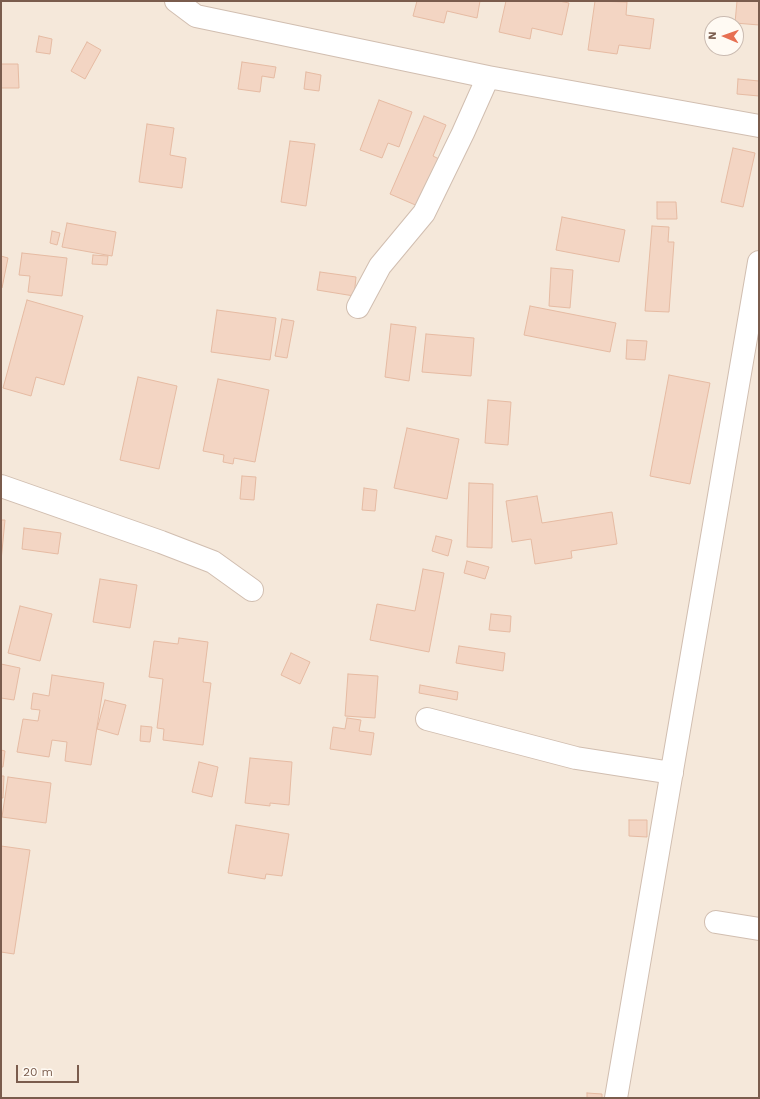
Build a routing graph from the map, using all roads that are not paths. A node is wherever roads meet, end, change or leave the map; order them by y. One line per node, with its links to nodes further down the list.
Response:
1 (176, 1): 2 (street)
2 (488, 77): 3 (street); 5 (street)
3 (759, 126)
4 (759, 262): 9 (street)
5 (358, 307)
6 (1, 486): 7 (street)
7 (252, 590)
8 (427, 719): 9 (street)
9 (672, 773): 12 (street)
10 (716, 922): 11 (street)
11 (759, 929)
12 (616, 1098)

